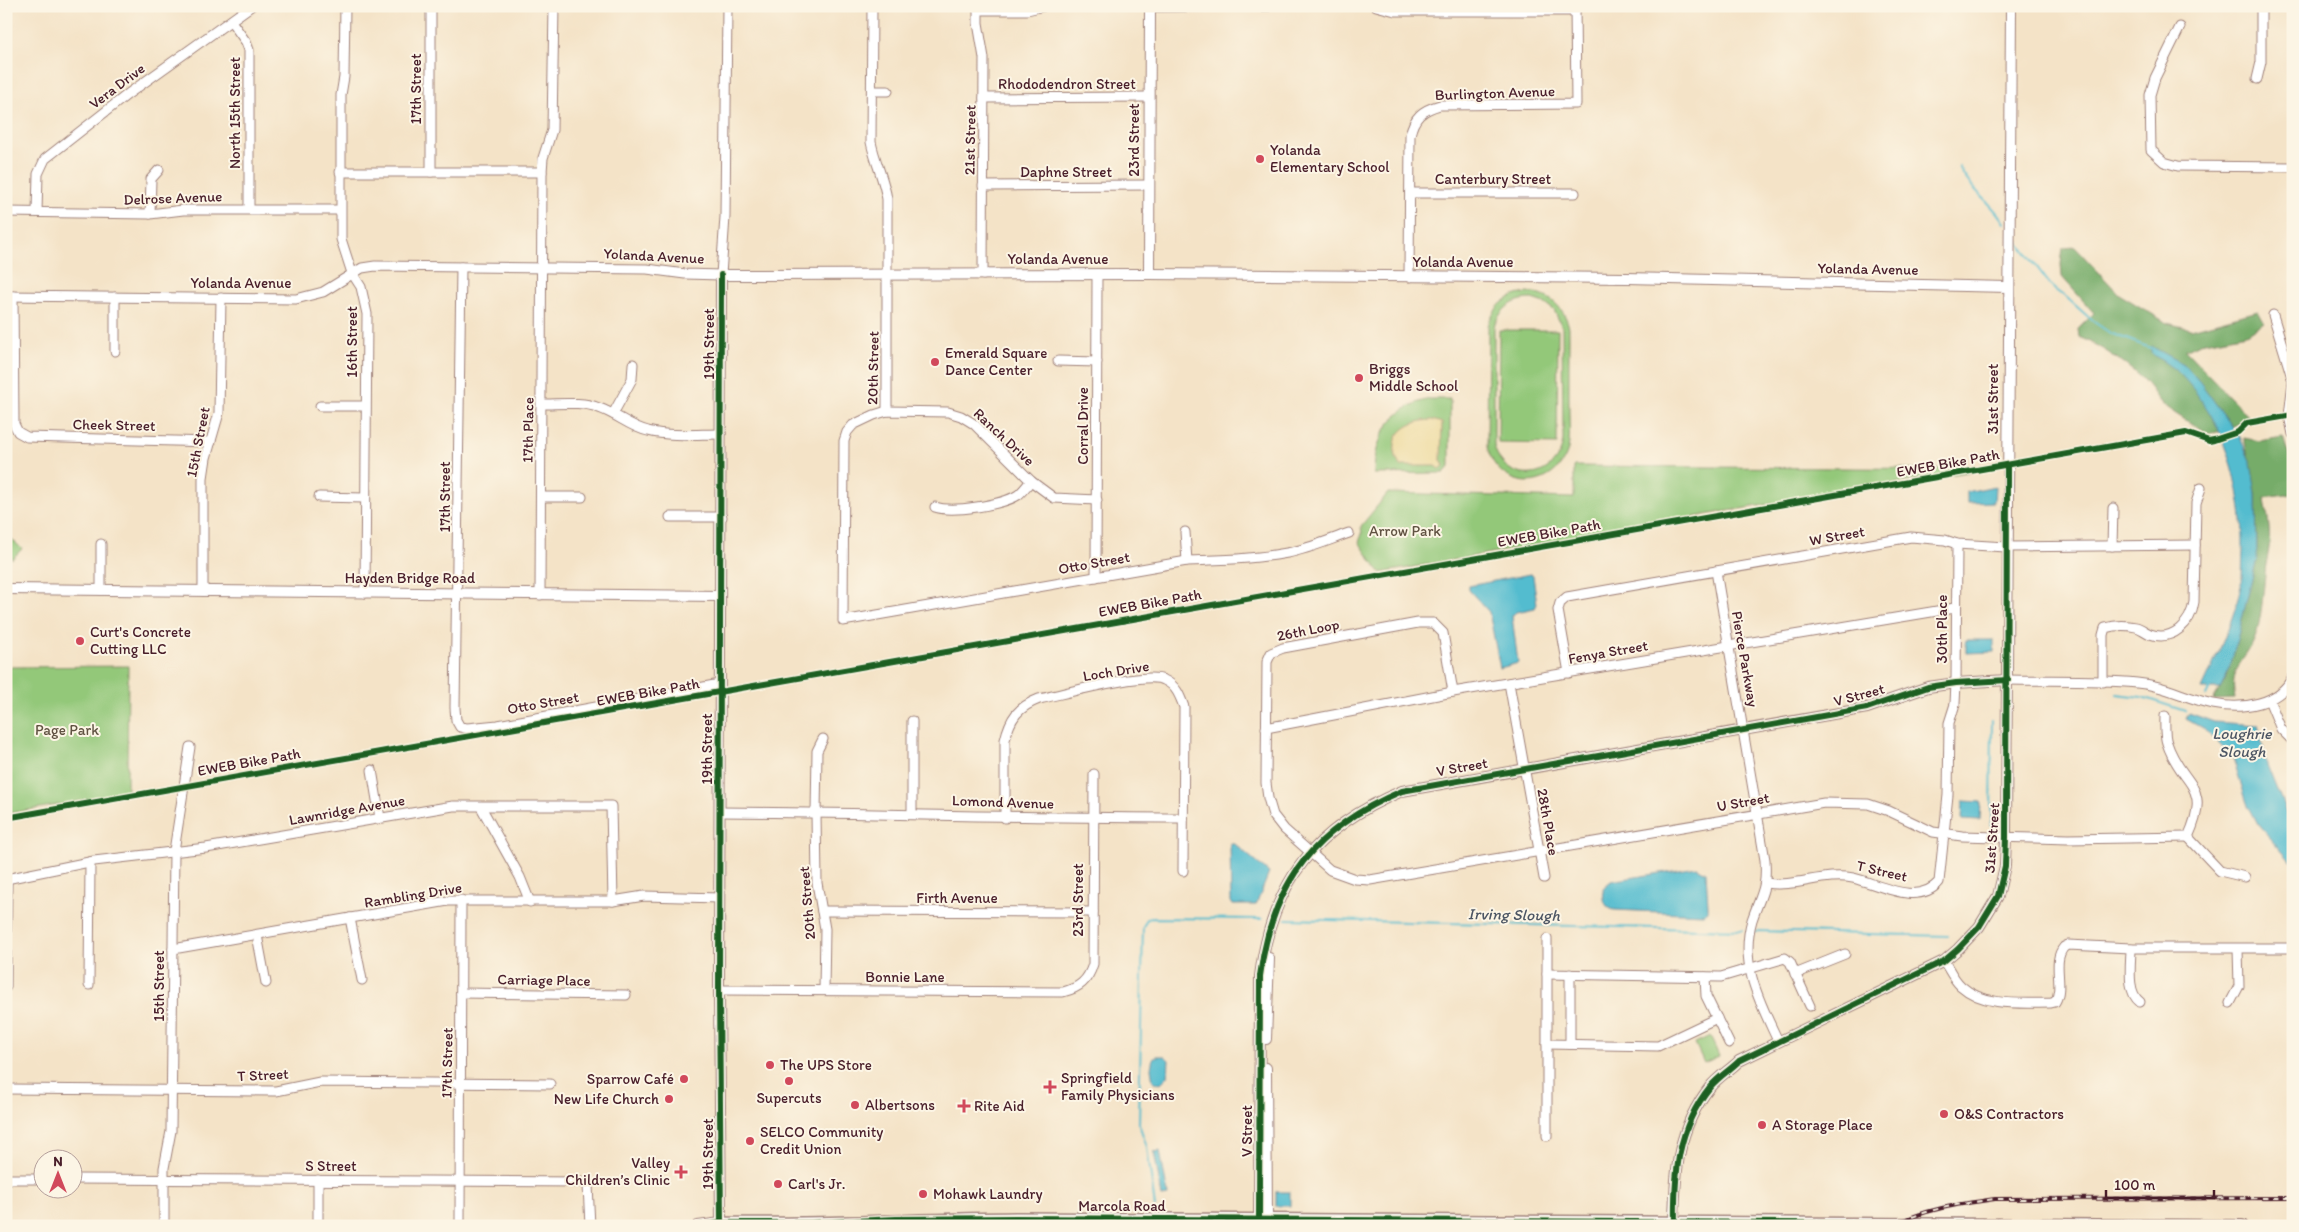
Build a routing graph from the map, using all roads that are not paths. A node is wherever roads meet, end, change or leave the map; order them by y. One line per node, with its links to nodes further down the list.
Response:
1 (251, 6): 18 (street, Vera Drive)
2 (345, 6): 27 (street, 16th Street)
3 (431, 6): 28 (street, 17th Street)
4 (554, 6): 29 (street, 17th Place)
5 (727, 6): 42 (street, 19th Street)
6 (872, 6): 21 (street, 20th Street)
7 (1044, 6): 14 (street)
8 (1235, 6): 9 (street); 13 (street)
9 (1269, 6)
10 (1376, 6): 15 (street)
11 (2011, 6): 48 (street, 31st Street)
12 (2262, 6): 20 (street)
13 (1150, 7): 23 (street, 23rd Street)
14 (978, 8): 24 (street, 21st Street)
15 (1407, 9): 16 (street)
16 (1495, 9): 17 (street)
17 (1575, 9): 32 (street, Burlington Avenue)
18 (231, 21): 34 (street, North 15th Street); 37 (street, Vera Drive)
19 (2180, 27): 25 (street)
20 (2257, 79)
21 (872, 91): 22 (street); 45 (street, 20th Street)
22 (888, 91)
23 (1149, 97): 24 (street, Rhododendron Street); 30 (street, 23rd Street)
24 (984, 98): 31 (street, 21st Street)
25 (2293, 167)
26 (159, 170): 38 (street)
27 (340, 172): 28 (street); 35 (street, 16th Street)
28 (431, 172): 29 (street)
29 (542, 172): 40 (street, 17th Place)
30 (1149, 185): 31 (street, Daphne Street); 44 (street, 23rd Street)
31 (983, 186): 46 (street, 21st Street)
32 (1410, 193): 33 (street, Canterbury Street); 47 (street)
33 (1576, 193)
34 (249, 210): 35 (street, Delrose Avenue); 38 (street, Delrose Avenue)
35 (340, 210): 41 (street, 16th Street)
36 (6, 212): 37 (street, Delrose Avenue)
37 (37, 212): 38 (street, Delrose Avenue)
38 (150, 214)
39 (461, 267): 40 (street, Yolanda Avenue); 41 (street, Yolanda Avenue); 91 (street, 17th Street)
40 (542, 267): 42 (street, Yolanda Avenue); 58 (street, 17th Place)
41 (352, 273): 51 (street, Yolanda Avenue); 60 (street, 16th Street)
42 (721, 274): 45 (street, Yolanda Avenue); 63 (street, 19th Street)
43 (1097, 274): 44 (street, Yolanda Avenue); 46 (street, Yolanda Avenue); 56 (street, Corral Drive)
44 (1149, 274): 47 (street, Yolanda Avenue)
45 (887, 275): 46 (street, Yolanda Avenue); 61 (street, 20th Street)
46 (983, 275)
47 (1410, 276): 48 (street, Yolanda Avenue)
48 (2008, 287): 82 (street, 31st Street)
49 (10, 296): 50 (street, Yolanda Avenue); 65 (street, Cheek Street)
50 (115, 297): 51 (street, Yolanda Avenue); 53 (street)
51 (221, 298): 65 (street, 15th Street)
52 (2273, 315): 54 (street)
53 (116, 351)
54 (2289, 353): 64 (street)
55 (1058, 361): 56 (street)
56 (1097, 362): 72 (street, Corral Drive)
57 (633, 364): 62 (street)
58 (542, 404): 62 (street); 69 (street, 17th Place)
59 (320, 406): 60 (street)
60 (365, 406): 71 (street, 16th Street)
61 (887, 411): 66 (street, Ranch Drive); 95 (street, 20th Street)
62 (612, 414): 63 (street)
63 (721, 434): 76 (street, 19th Street)
64 (2293, 434)
65 (211, 442): 89 (street, 15th Street)
66 (1031, 481): 72 (street, Ranch Drive); 73 (street)
67 (2201, 488): 81 (street)
68 (319, 497): 71 (street)
69 (541, 497): 70 (street); 92 (street, 17th Place)
70 (582, 497)
71 (364, 498): 90 (street, 16th Street)
72 (1097, 500): 86 (street, Corral Drive)
73 (934, 507)
74 (2113, 508): 83 (street)
75 (670, 517): 76 (street)
76 (722, 517): 93 (street, 19th Street)
77 (1185, 532): 84 (street)
78 (1349, 533): 84 (street, Otto Street)
79 (102, 544): 88 (street)
80 (1957, 544): 82 (street, W Street); 85 (street, W Street); 94 (street, 30th Place)
81 (2195, 545): 83 (street, W Street); 100 (street)
82 (2006, 546): 83 (street, W Street); 99 (street, 31st Street)
83 (2112, 546)
84 (1187, 561): 86 (street, Otto Street)
85 (1716, 571): 96 (street, Pierce Parkway); 97 (street, W Street)
86 (1096, 577): 95 (street, Otto Street)
87 (6, 589): 88 (street, Hayden Bridge Road)
88 (101, 590): 89 (street, Hayden Bridge Road)
89 (203, 591): 90 (street, Hayden Bridge Road)
90 (366, 593): 91 (street, Hayden Bridge Road)
91 (458, 594): 92 (street, Hayden Bridge Road); 108 (street, 17th Street)
92 (540, 595): 93 (street, Hayden Bridge Road)
93 (720, 596): 103 (street, 19th Street)
94 (1955, 608): 96 (street, Fenya Street); 102 (street, 30th Place)
95 (843, 622)
96 (1729, 646): 97 (street, Fenya Street); 110 (street, Pierce Parkway)
97 (1569, 673): 101 (street, Fenya Street)
98 (2293, 676): 105 (street)
99 (2008, 680): 100 (street, V Street); 102 (street, V Street); 127 (street, 31st Street)
100 (2103, 682): 105 (street, V Street)
101 (1510, 683): 104 (street, Fenya Street); 114 (street, 28th Place)
102 (1956, 683): 110 (street, V Street); 126 (street, 30th Place)
103 (720, 684): 108 (street, Otto Street); 118 (street, 19th Street)
104 (1453, 692): 109 (street, Fenya Street); 109 (street, 26th Loop)
105 (2269, 700): 112 (street)
106 (2164, 716): 128 (street)
107 (912, 721): 120 (street)
108 (460, 727)
109 (1266, 728): 131 (street, 26th Loop)
110 (1744, 731): 114 (street, V Street); 121 (street, Pierce Parkway)
111 (824, 739): 119 (street)
112 (2293, 741)
113 (190, 747): 129 (street, 15th Street)
114 (1524, 769): 130 (street, 28th Place); 131 (street, V Street)
115 (372, 770): 122 (street)
116 (1094, 774): 124 (street)
117 (481, 807): 122 (street, Lawnridge Avenue); 140 (street, Lawnridge Avenue); 141 (street)
118 (720, 812): 119 (street, Lomond Avenue); 138 (street, 19th Street)
119 (816, 813): 120 (street, Lomond Avenue); 142 (street, 20th Street)
120 (912, 814): 123 (street, Lomond Avenue)
121 (1757, 814): 126 (street, U Street); 130 (street, U Street); 137 (street, Pierce Parkway)
122 (380, 818): 129 (street, Lawnridge Avenue)
123 (1005, 818): 124 (street, Lomond Avenue); 125 (street, Loch Drive)
124 (1094, 818): 125 (street, Lomond Avenue); 143 (street, 23rd Street)
125 (1182, 818): 133 (street, Loch Drive)
126 (1945, 833): 127 (street, U Street); 137 (street, T Street)
127 (2006, 837): 128 (street, U Street); 152 (street, 31st Street)
128 (2188, 837): 134 (street)
129 (174, 851): 132 (street, Lawnridge Avenue); 149 (street, 15th Street)
130 (1539, 851): 131 (street, U Street); 135 (street, 28th Place)
131 (1310, 853): 186 (street, V Street)
132 (90, 862): 136 (street, Lawnridge Avenue); 161 (street)
133 (1183, 871)
134 (2245, 876)
135 (1544, 878)
136 (7, 879): 162 (street)
137 (1766, 884): 153 (street, Pierce Parkway)
138 (719, 898): 140 (street, Rambling Drive); 163 (street, 19th Street)
139 (461, 900): 141 (street, Rambling Drive); 144 (street, Rambling Drive); 165 (street, 17th Street)
140 (614, 901): 141 (street, Rambling Drive)
141 (530, 902)
142 (822, 911): 143 (street, Firth Avenue); 164 (street, 20th Street)
143 (1093, 912): 159 (street, 23rd Street)
144 (350, 918): 145 (street, Rambling Drive); 158 (street)
145 (257, 935): 149 (street, Rambling Drive); 160 (street)
146 (1547, 939): 154 (street)
147 (2131, 948): 150 (street); 152 (street); 167 (street)
148 (2293, 948): 150 (street)
149 (173, 949): 178 (street, 15th Street)
150 (2238, 949): 168 (street)
151 (1845, 954): 156 (street)
152 (1944, 961): 172 (street, 31st Street)
153 (1749, 970): 156 (street); 157 (street); 172 (street, Pierce Parkway)
154 (1547, 974): 155 (street); 173 (street)
155 (1570, 974): 157 (street); 174 (street)
156 (1795, 974): 169 (street)
157 (1705, 977): 170 (street)
158 (362, 980)
159 (1086, 980): 164 (street, Bonnie Lane)
160 (266, 983)
161 (89, 985)
162 (6, 986)
163 (719, 990): 164 (street, Bonnie Lane); 188 (street, 19th Street)
164 (824, 990)
165 (461, 993): 166 (street, Carriage Place); 175 (street, 17th Street)
166 (626, 995)
167 (2140, 1002)
168 (2230, 1002)
169 (1810, 1006)
170 (1717, 1018): 171 (street); 174 (street)
171 (1729, 1042)
172 (1778, 1042): 189 (street, 31st Street)
173 (1547, 1044): 174 (street); 179 (street)
174 (1570, 1044)
175 (460, 1084): 176 (street, T Street); 178 (street, T Street); 185 (street, 17th Street)
176 (550, 1084)
177 (6, 1089): 178 (street, T Street)
178 (172, 1090): 183 (street, 15th Street)
179 (1547, 1136)
180 (6, 1179): 181 (street)
181 (32, 1179)
182 (82, 1179): 183 (street, S Street)
183 (164, 1179): 184 (street, S Street); 190 (street, 15th Street)
184 (318, 1180): 185 (street, S Street); 191 (street)
185 (460, 1180): 192 (street, 17th Street); 193 (street, S Street)
186 (1263, 1220): 187 (main road, Marcola Road); 189 (main road, Marcola Road)
187 (1016, 1222): 188 (main road, Marcola Road)
188 (721, 1224): 194 (street)
189 (1674, 1224): 195 (main road, Marcola Road)
190 (164, 1226)
191 (318, 1226)
192 (460, 1226)
193 (590, 1226)
194 (698, 1226)
195 (2242, 1226)

